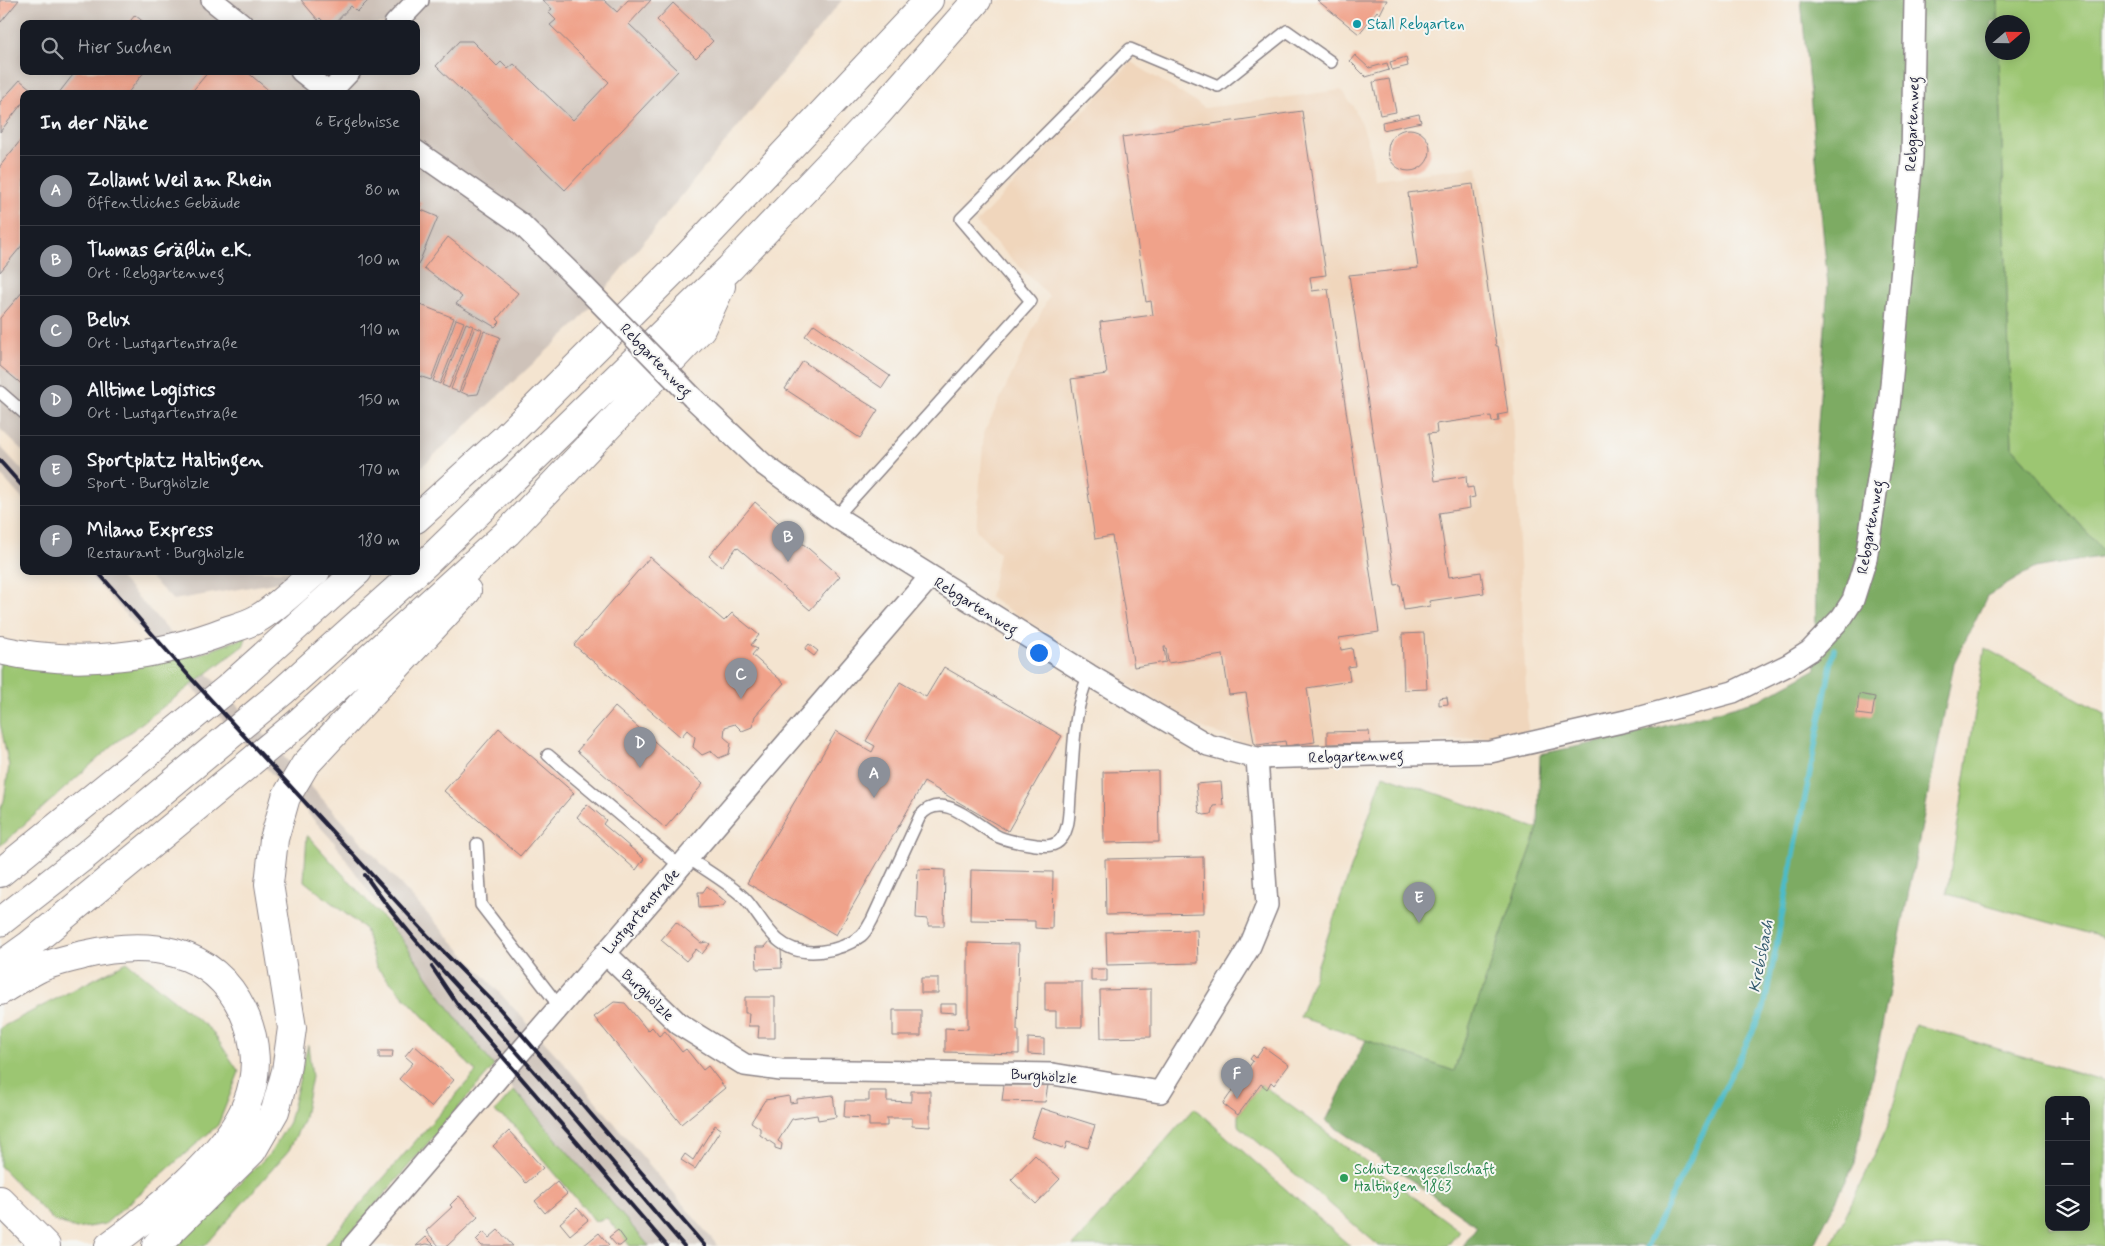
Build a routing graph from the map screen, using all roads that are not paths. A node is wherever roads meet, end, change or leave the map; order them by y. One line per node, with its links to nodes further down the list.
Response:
1 (212, 0): 6 (street)
2 (418, 0): 7 (street)
3 (929, 0): 17 (main road)
4 (976, 0): 14 (main road)
5 (1915, 0): 30 (street, Rebgartenweg)
6 (237, 20)
7 (399, 20)
8 (1331, 62): 20 (lane)
9 (306, 75): 11 (street)
10 (346, 75): 12 (street)
11 (325, 90)
12 (332, 90)
13 (420, 154): 20 (street, Rebgartenweg, bridge)
14 (730, 268): 21 (main road); 22 (main road)
15 (0, 392): 16 (lane)
16 (20, 410)
17 (453, 486): 18 (main road); 19 (main road)
18 (420, 498)
19 (420, 515)
20 (836, 517): 26 (street, Rebgartenweg)
21 (507, 533): 36 (main road); 42 (main road)
22 (420, 568)
23 (311, 575): 27 (main road)
24 (354, 575): 33 (main road)
25 (413, 575): 34 (main road)
26 (930, 577): 28 (street, Rebgartenweg); 32 (street, Lustgartenstraße)
27 (0, 650)
28 (1089, 675): 30 (street, Rebgartenweg); 32 (lane)
29 (548, 755): 32 (lane)
30 (1257, 758): 35 (street, Burghölzle)
31 (477, 844): 38 (lane)
32 (684, 862): 35 (street, Lustgartenstraße)
33 (0, 873)
34 (0, 922)
35 (605, 953): 38 (street, Lustgartenstraße)
36 (0, 966)
37 (0, 991): 41 (main road)
38 (559, 1006): 43 (street, Lustgartenstraße)
39 (0, 1200): 40 (main road)
40 (46, 1246)
41 (109, 1246)
42 (156, 1246)
43 (353, 1246)

